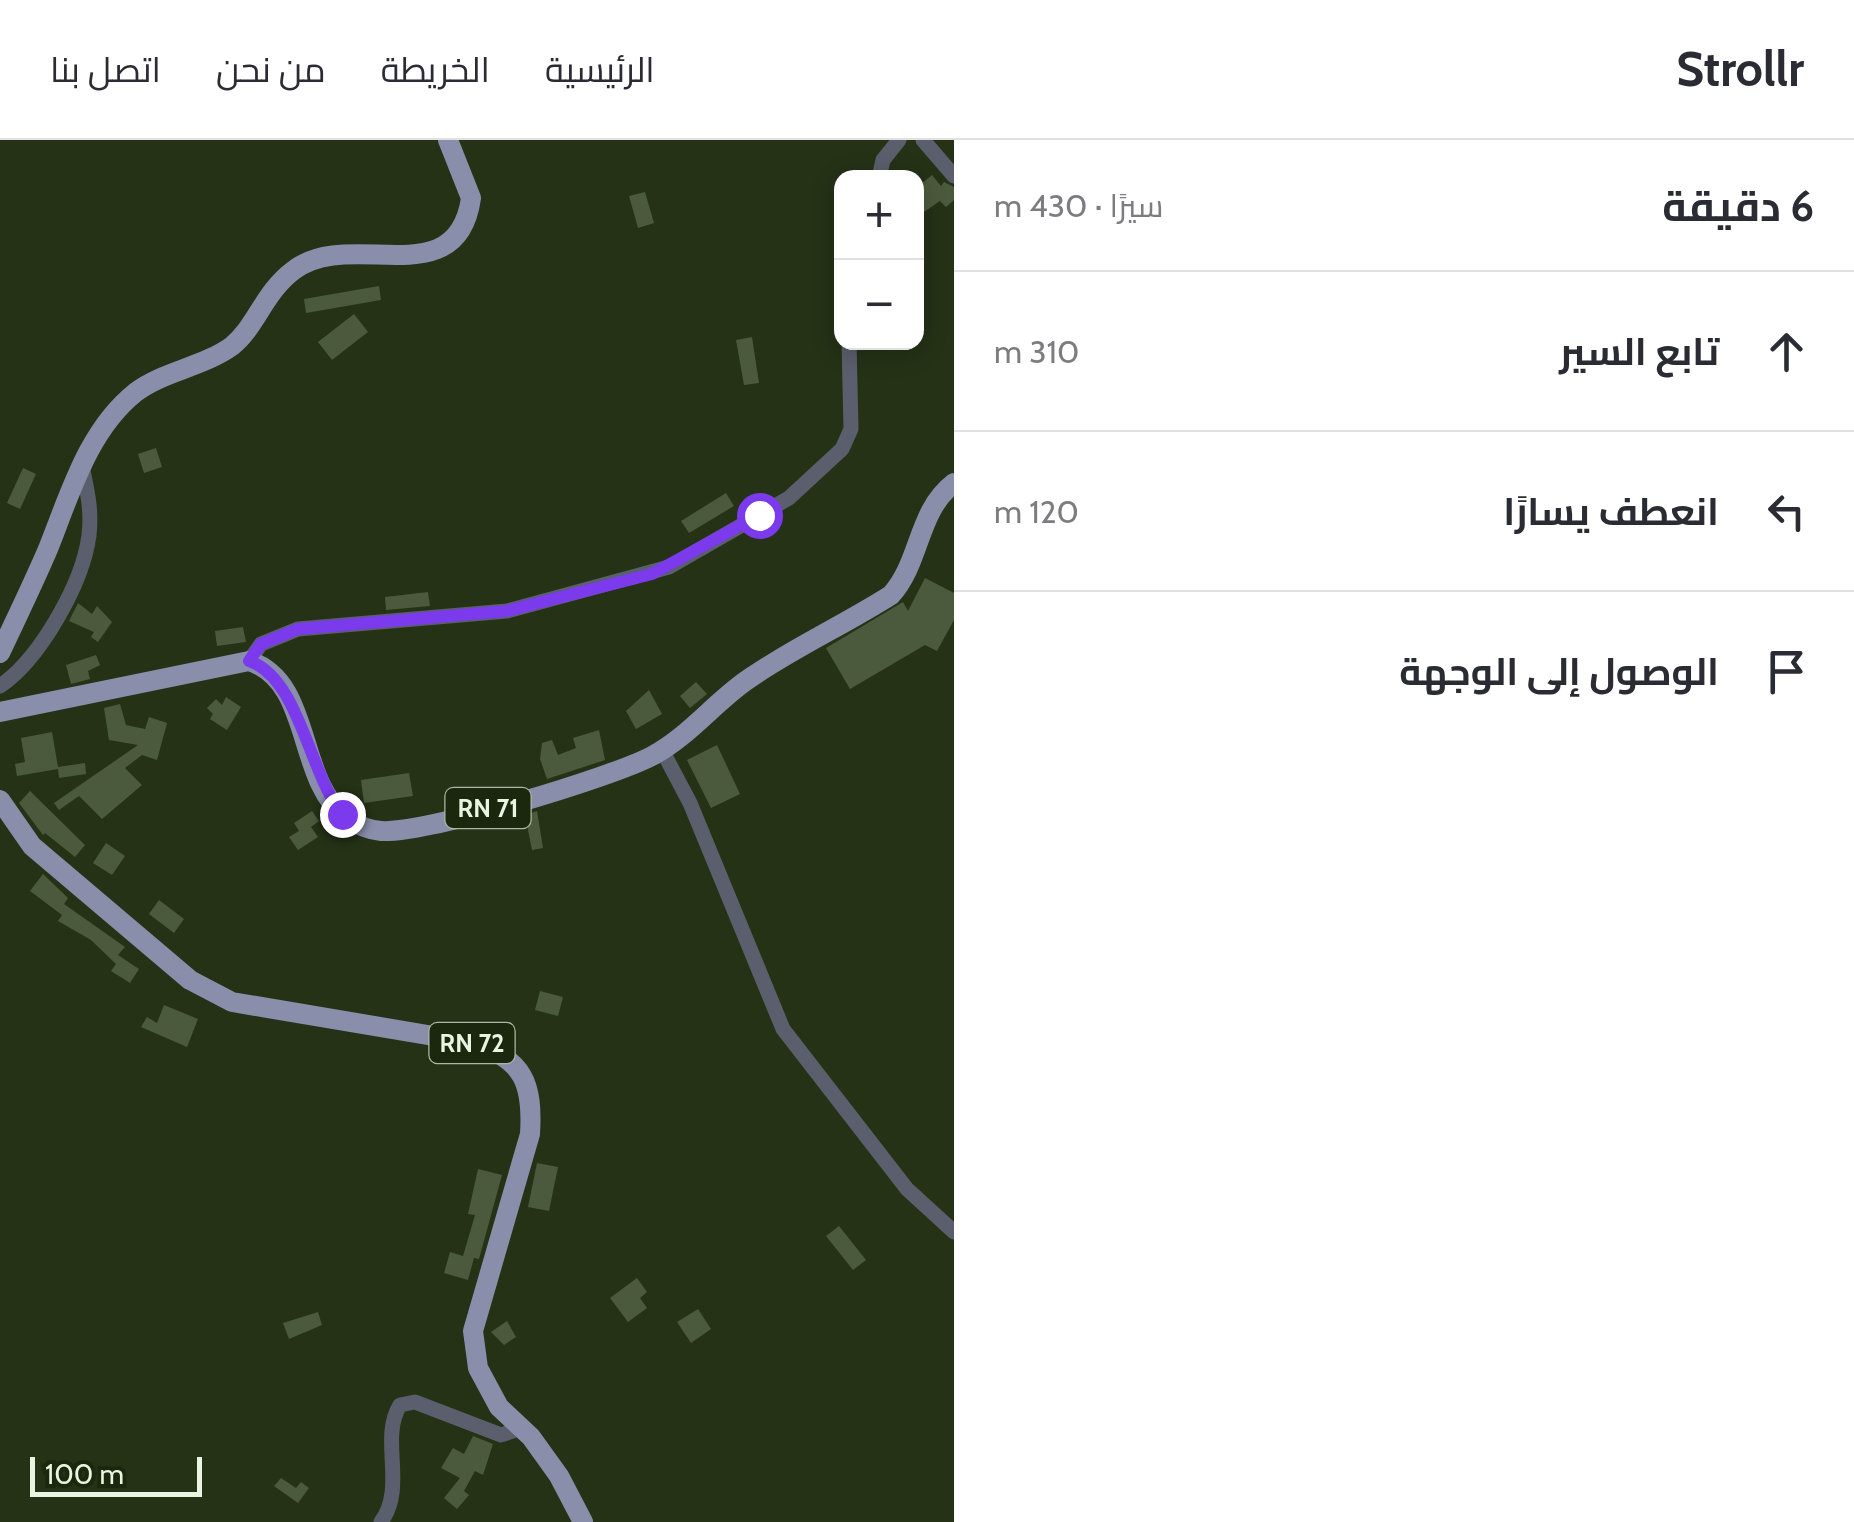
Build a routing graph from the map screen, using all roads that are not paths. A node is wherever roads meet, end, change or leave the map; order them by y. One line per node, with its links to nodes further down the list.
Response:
1 (448, 140): 7 (main road)
2 (898, 140): 4 (street)
3 (923, 140): 5 (street)
4 (881, 170)
5 (954, 176)
6 (849, 350): 10 (street)
7 (82, 466): 9 (main road); 11 (street)
8 (954, 483): 13 (main road, RN 71)
9 (0, 653)
10 (249, 661): 12 (main road); 13 (main road, RN 71)
11 (0, 686)
12 (0, 712)
13 (662, 750): 15 (street)
14 (0, 800): 16 (main road, RN 72)
15 (954, 1232)
16 (522, 1428): 17 (street); 18 (main road, RN 72)
17 (382, 1522)
18 (583, 1522)

